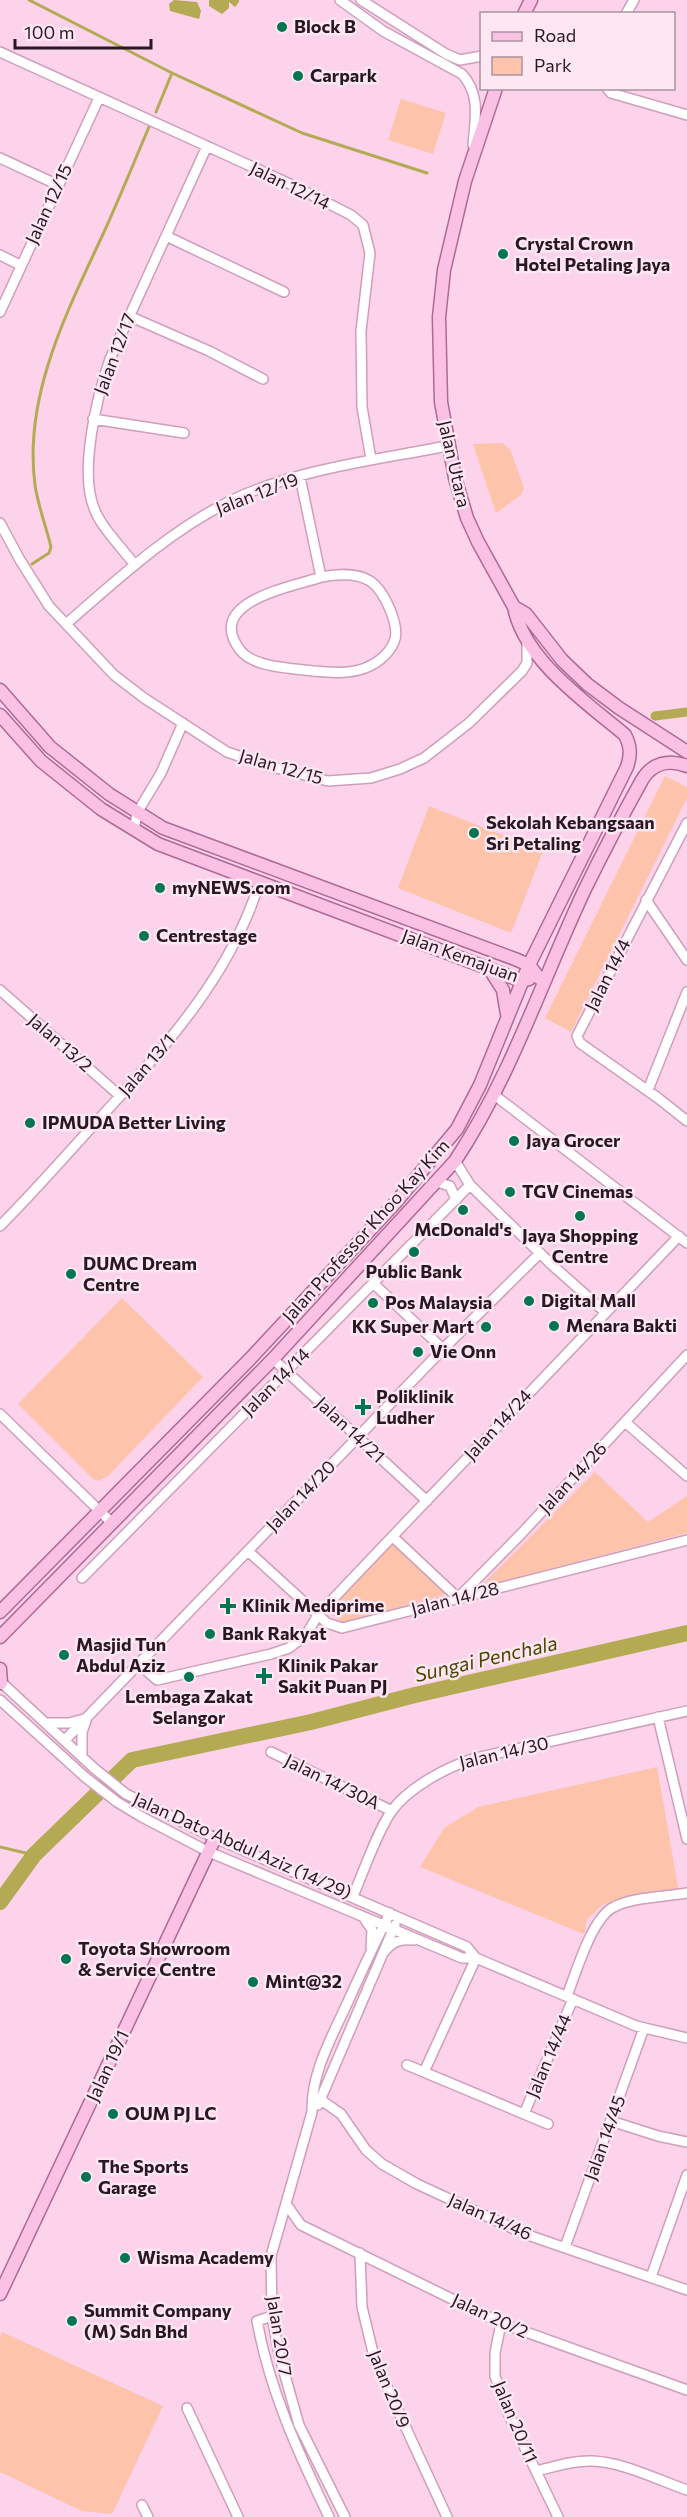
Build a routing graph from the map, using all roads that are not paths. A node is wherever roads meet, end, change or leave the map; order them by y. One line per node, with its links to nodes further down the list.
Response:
1 (340, 0): 3 (street)
2 (361, 0): 5 (street)
3 (354, 4): 11 (street)
4 (0, 52): 8 (street, Jalan 12/14)
5 (480, 56)
6 (495, 90): 11 (main road, Jalan Utara)
7 (609, 90): 9 (street)
8 (99, 98): 10 (street, Jalan 12/14); 13 (street, Jalan 12/15)
9 (687, 115)
10 (207, 146): 14 (street, Jalan 12/17); 24 (street, Jalan 12/14)
11 (473, 156): 23 (main road, Jalan Utara)
12 (0, 158): 13 (street)
13 (58, 185): 16 (street, Jalan 12/15)
14 (166, 236): 17 (street); 19 (street, Jalan 12/17)
15 (0, 255): 16 (street)
16 (20, 265): 18 (street, Jalan 12/15)
17 (284, 292)
18 (0, 312)
19 (129, 316): 20 (street); 21 (street, Jalan 12/17)
20 (263, 379)
21 (93, 419): 22 (street); 27 (street, Jalan 12/17)
22 (184, 433)
23 (447, 446): 24 (street, Jalan 12/19); 29 (main road, Jalan Utara)
24 (371, 459): 25 (street, Jalan 12/19)
25 (300, 477): 27 (street, Jalan 12/19); 28 (street)
26 (0, 523): 30 (street, Jalan 12/15)
27 (134, 564): 30 (street, Jalan 12/19)
28 (321, 577): 28 (street)
29 (514, 607): 31 (main road, Jalan Professor Khoo Kay Kim); 35 (main road, Jalan Utara)
30 (66, 624): 34 (street, Jalan 12/15)
31 (527, 642): 34 (street, Jalan 12/15); 47 (main road, Jalan Professor Khoo Kay Kim)
32 (0, 690): 37 (main road, Jalan Kemajuan)
33 (0, 716): 39 (main road, Jalan Kemajuan)
34 (183, 723): 37 (street)
35 (687, 752)
36 (687, 766): 41 (main road, Jalan Professor Khoo Kay Kim)
37 (137, 813): 39 (street); 43 (main road, Jalan Kemajuan)
38 (687, 823): 42 (street, Jalan 14/4)
39 (134, 830): 40 (main road, Jalan Kemajuan)
40 (260, 880): 44 (main road, Jalan Kemajuan); 57 (street, Jalan 13/1)
41 (585, 890): 49 (main road); 54 (main road, Jalan Professor Khoo Kay Kim)
42 (646, 900): 45 (street); 55 (street, Jalan 14/4)
43 (415, 922): 44 (main road); 47 (main road, Jalan Kemajuan)
44 (409, 938): 48 (main road, Jalan Kemajuan)
45 (683, 946): 46 (street)
46 (687, 960)
47 (529, 965): 49 (main road, Jalan Kemajuan); 50 (main road, Jalan Professor Khoo Kay Kim)
48 (488, 967): 50 (main road, Jalan Kemajuan); 53 (main road)
49 (539, 978): 50 (main road, Jalan Kemajuan); 54 (main road)
50 (522, 981): 53 (main road, Jalan Professor Khoo Kay Kim)
51 (0, 990): 57 (street, Jalan 13/2)
52 (687, 992): 55 (street)
53 (507, 1017): 78 (main road, Jalan Professor Khoo Kay Kim)
54 (511, 1056): 56 (main road, Jalan Professor Khoo Kay Kim)
55 (648, 1090): 58 (street)
56 (493, 1094): 59 (main road, Jalan Professor Khoo Kay Kim); 64 (street)
57 (120, 1096): 63 (street, Jalan 13/1)
58 (687, 1121)
59 (455, 1161): 60 (main road, Jalan Professor Khoo Kay Kim); 61 (street)
60 (437, 1182): 62 (street); 71 (main road, Jalan Professor Khoo Kay Kim)
61 (470, 1185): 62 (street, Jalan 14/14); 66 (street)
62 (456, 1200): 67 (street, Jalan 14/14)
63 (0, 1226)
64 (679, 1236): 65 (street); 68 (street, Jalan 14/24)
65 (687, 1243)
66 (540, 1253): 68 (street); 69 (street, Jalan 14/20)
67 (373, 1283): 69 (street); 72 (street, Jalan 14/14)
68 (605, 1312): 77 (street, Jalan 14/24)
69 (443, 1349): 75 (street, Jalan 14/20)
70 (687, 1355): 74 (street, Jalan 14/26)
71 (273, 1359): 72 (street, Jalan 14/21); 79 (main road, Jalan Professor Khoo Kay Kim)
72 (287, 1371): 75 (street, Jalan 14/21); 83 (street, Jalan 14/14)
73 (0, 1414): 78 (street)
74 (625, 1422): 76 (street); 84 (street, Jalan 14/26)
75 (358, 1437): 77 (street, Jalan 14/21); 82 (street, Jalan 14/20)
76 (687, 1476)
77 (427, 1501): 80 (street, Jalan 14/24)
78 (100, 1511): 79 (street); 85 (main road, Jalan Professor Khoo Kay Kim)
79 (112, 1523): 87 (main road, Jalan Professor Khoo Kay Kim)
80 (393, 1537): 84 (street); 86 (street, Jalan 14/24)
81 (687, 1540): 84 (street, Jalan 14/28)
82 (248, 1551): 86 (street, Jalan 14/28); 89 (street, Jalan 14/20)
83 (82, 1578)
84 (458, 1598): 86 (street, Jalan 14/28)
85 (0, 1612)
86 (318, 1615): 89 (street, Jalan 14/24)
87 (2, 1635): 88 (main road)
88 (0, 1648)
89 (139, 1664): 94 (street, Jalan 14/20)
90 (0, 1669): 91 (main road)
91 (1, 1682): 96 (street, Jalan Dato Abdul Aziz (14/29))
92 (0, 1700): 97 (street)
93 (687, 1711): 95 (street, Jalan 14/30)
94 (87, 1718): 96 (street); 98 (street, Jalan 14/20); 100 (street)
95 (658, 1718): 102 (street, Jalan 14/30); 104 (street)
96 (46, 1723): 98 (street, Jalan Dato Abdul Aziz (14/29))
97 (44, 1738): 98 (street); 101 (street)
98 (65, 1740): 100 (street, Jalan Dato Abdul Aziz (14/29)); 101 (street)
99 (272, 1752): 102 (street, Jalan 14/30A)
100 (82, 1756): 103 (street, Jalan Dato Abdul Aziz (14/29))
101 (70, 1762): 105 (street, Jalan Dato Abdul Aziz (14/29))
102 (392, 1811): 107 (street, Jalan 14/30)
103 (215, 1838): 105 (main road, Jalan 19/1); 107 (street, Jalan Dato Abdul Aziz (14/29))
104 (687, 1839)
105 (209, 1851): 109 (street, Jalan Dato Abdul Aziz (14/29)); 134 (main road, Jalan 19/1)
106 (687, 1893): 115 (street, Jalan 14/44)
107 (353, 1896): 108 (street, Jalan Dato Abdul Aziz (14/29))
108 (394, 1915): 110 (street, Jalan 20/7); 114 (street, Jalan Dato Abdul Aziz (14/29))
109 (363, 1917): 110 (street, Jalan Dato Abdul Aziz (14/29)); 112 (street)
110 (388, 1927): 111 (street, Jalan Dato Abdul Aziz (14/29)); 112 (street, Jalan 20/7); 113 (street, Jalan 20/7)
111 (420, 1940): 113 (street); 114 (street, Jalan Dato Abdul Aziz (14/29))
112 (370, 1952): 121 (street, Jalan 20/7)
113 (381, 1956): 120 (street, Jalan 20/7)
114 (476, 1958): 115 (street, Jalan Dato Abdul Aziz (14/29)); 119 (street)
115 (570, 1997): 116 (street, Jalan Dato Abdul Aziz (14/29)); 122 (street, Jalan 14/44)
116 (644, 2028): 117 (street, Jalan Dato Abdul Aziz (14/29)); 123 (street, Jalan 14/45)
117 (687, 2038)
118 (406, 2065): 119 (street, Jalan 14/44)
119 (424, 2072): 122 (street, Jalan 14/44)
120 (321, 2100): 121 (street, Jalan 20/7); 130 (street, Jalan 14/46)
121 (312, 2112): 127 (street, Jalan 20/7)
122 (524, 2114): 124 (street, Jalan 14/44)
123 (611, 2121): 125 (street); 130 (street, Jalan 14/45)
124 (548, 2124)
125 (687, 2142)
126 (687, 2175): 132 (street)
127 (286, 2204): 128 (street, Jalan 20/2); 129 (street, Jalan 20/7)
128 (301, 2225): 129 (street); 131 (street, Jalan 20/2)
129 (279, 2229): 135 (street, Jalan 20/7)
130 (565, 2247): 132 (street, Jalan 14/46)
131 (360, 2253): 136 (street, Jalan 20/2); 146 (street, Jalan 20/9)
132 (651, 2277): 133 (street, Jalan 14/46)
133 (687, 2290)
134 (0, 2294)
135 (272, 2316): 144 (street, Jalan 20/7); 145 (street, Jalan 20/7)
136 (501, 2323): 137 (street, Jalan 20/2); 139 (street, Jalan 20/11)
137 (687, 2390)
138 (187, 2408): 143 (street)
139 (536, 2471): 140 (street); 147 (street, Jalan 20/11)
140 (687, 2490)
141 (142, 2505): 142 (street)
142 (148, 2517)
143 (238, 2517)
144 (329, 2517)
145 (345, 2517)
146 (447, 2517)
147 (558, 2517)

